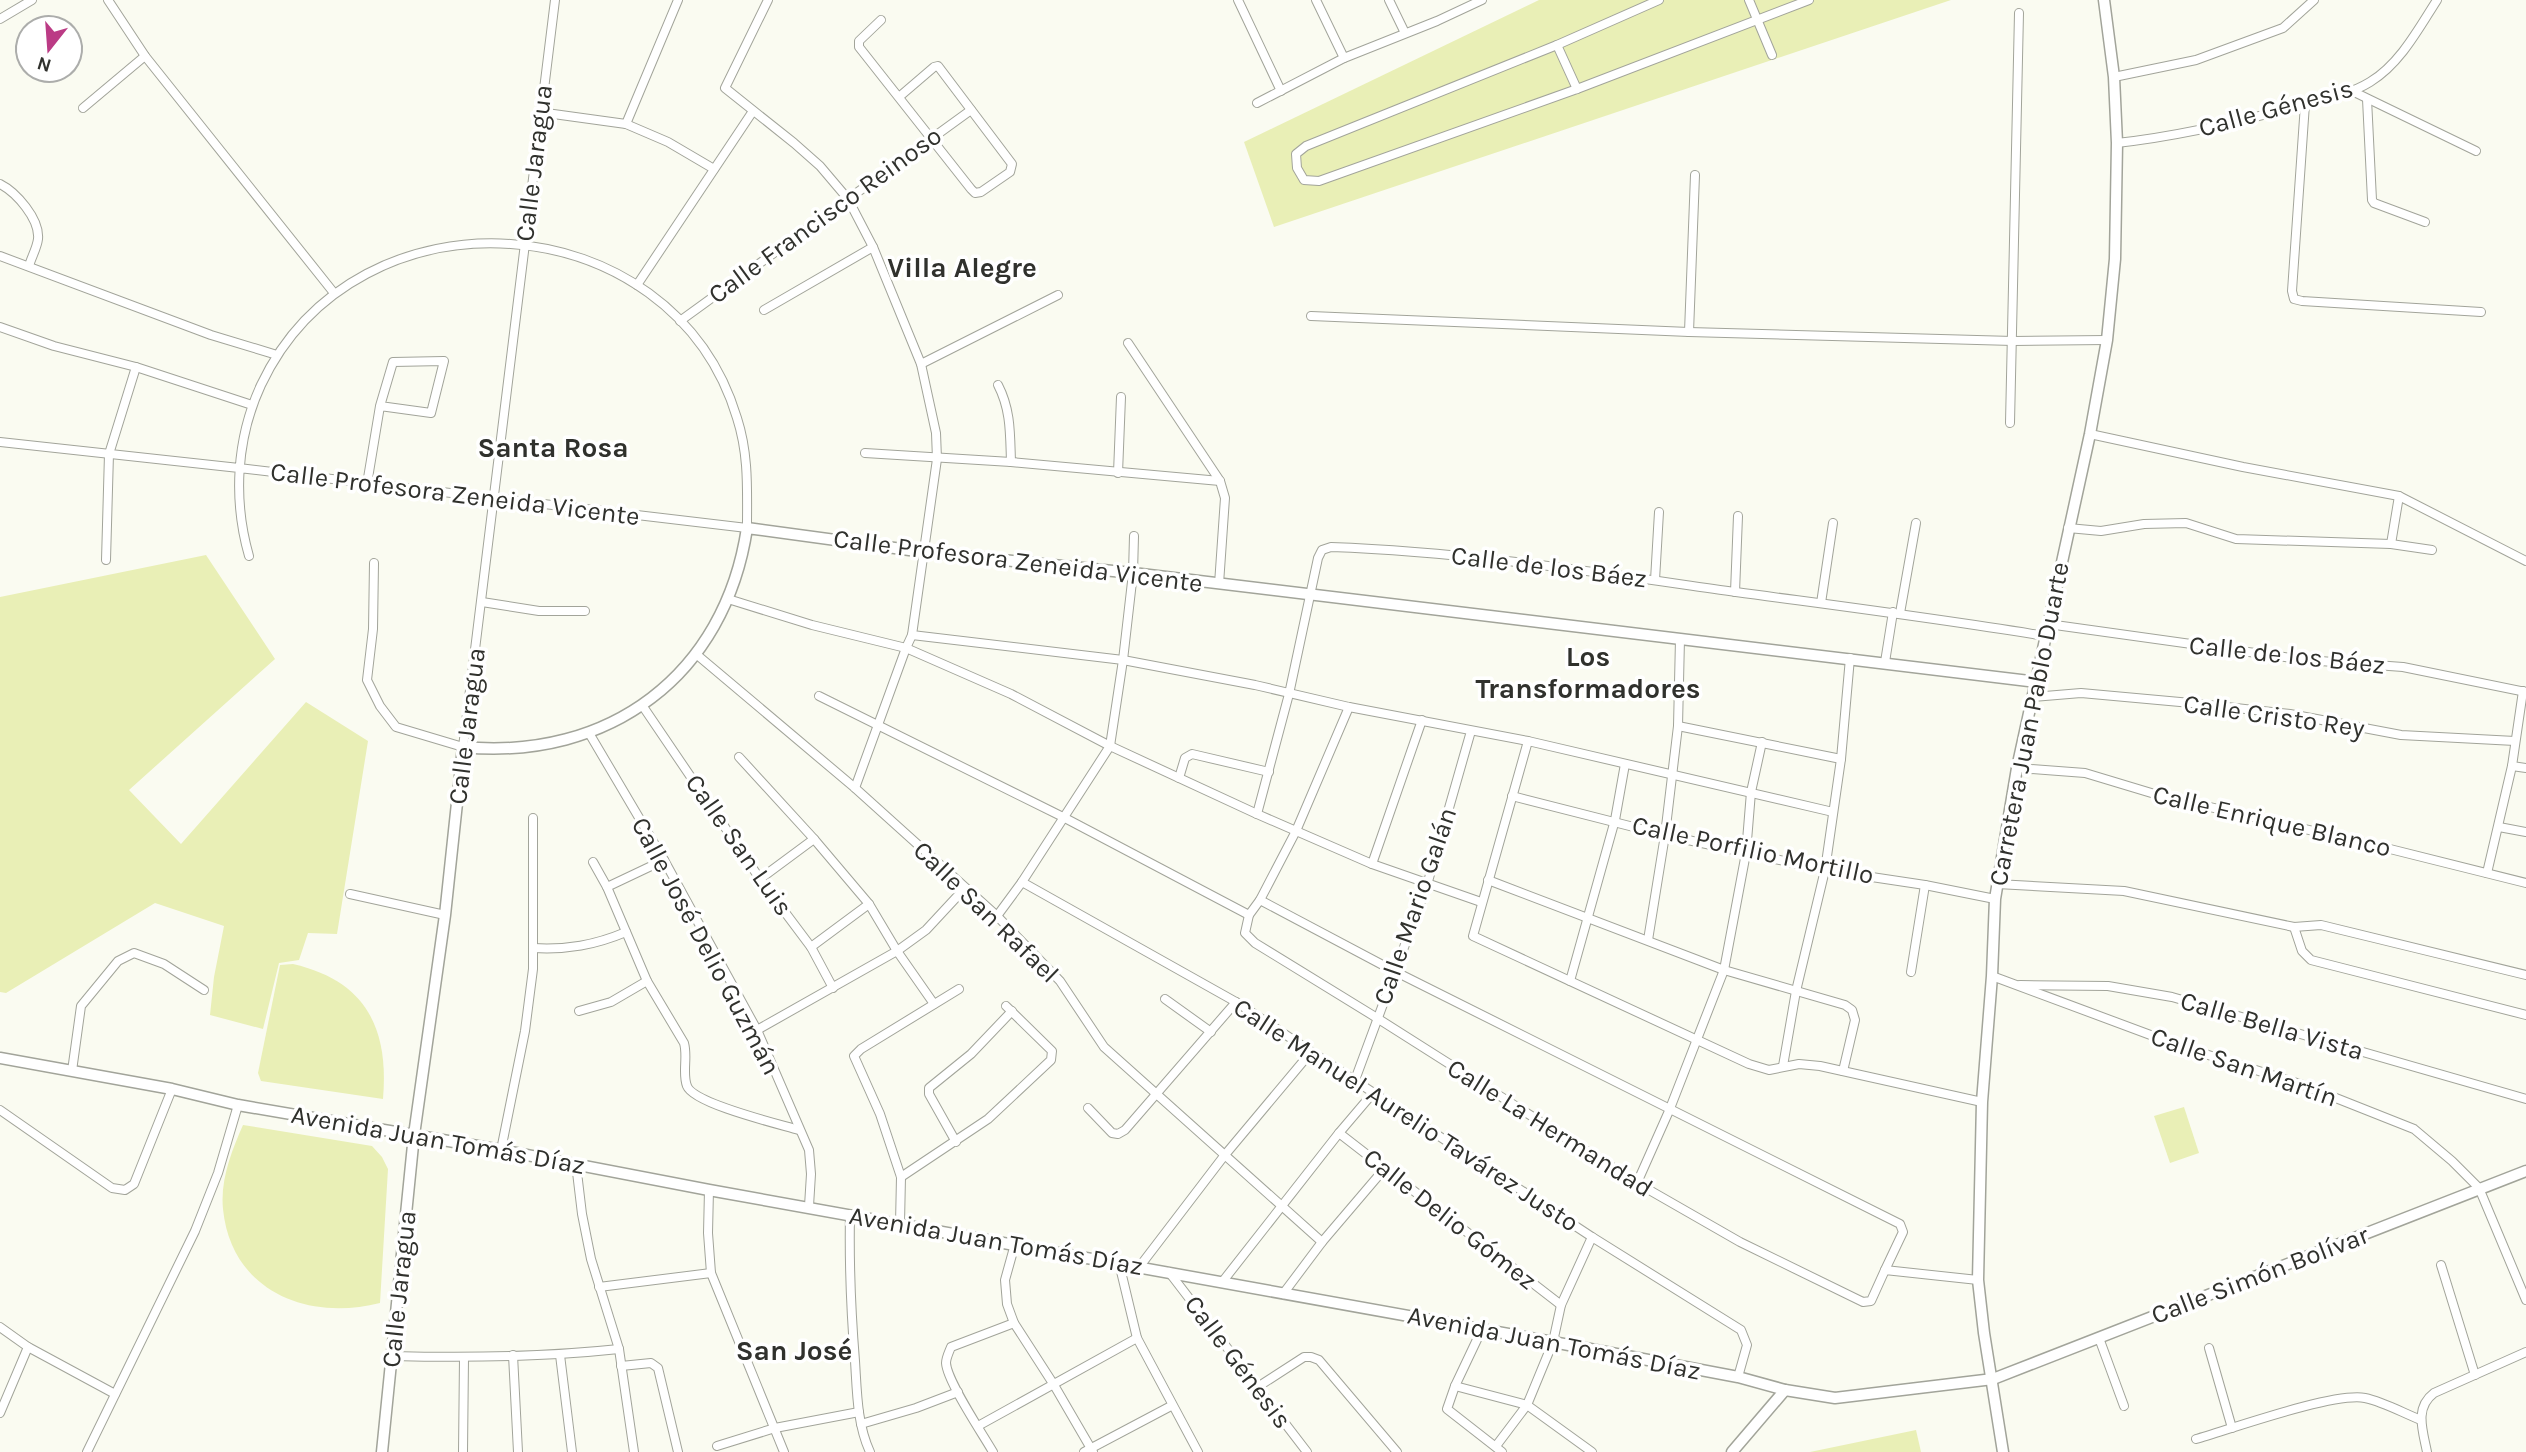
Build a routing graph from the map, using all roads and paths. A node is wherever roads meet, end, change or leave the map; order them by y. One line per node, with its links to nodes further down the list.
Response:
1 (32, 0): 18 (street)
2 (108, 0): 24 (street)
3 (555, 0): 37 (street, Calle Jaragua)
4 (678, 0): 38 (street)
5 (768, 0): 36 (street)
6 (1238, 0): 28 (street)
7 (1316, 0): 25 (street)
8 (1389, 0): 21 (street)
9 (1482, 0): 16 (street)
10 (1659, 0): 22 (street)
11 (1749, 0): 20 (street)
12 (1809, 0): 20 (street)
13 (2104, 0): 26 (street, Carretera Juan Pablo Duarte)
14 (2314, 0): 26 (street)
15 (2437, 0): 29 (street, Calle Génesis)
16 (1464, 4): 21 (street)
17 (2019, 13): 61 (street)
18 (0, 19)
19 (881, 20): 30 (street)
20 (1758, 21): 23 (street); 27 (street)
21 (1405, 33): 25 (street)
22 (1557, 45): 27 (street); 27 (street)
23 (1772, 55)
24 (145, 56): 34 (street); 52 (street)
25 (1344, 58): 28 (street)
26 (2114, 77): 40 (street, Carretera Juan Pablo Duarte)
27 (1577, 89)
28 (1281, 91): 32 (street)
29 (2352, 92): 31 (street); 33 (street, Calle Génesis)
30 (899, 97): 35 (street); 39 (street)
31 (2367, 99): 41 (street); 46 (street)
32 (1258, 103)
33 (2305, 104): 40 (street, Calle Génesis); 55 (street)
34 (83, 108)
35 (971, 110): 39 (street, Calle Francisco Reinoso); 39 (street)
36 (753, 111): 42 (street); 45 (street)
37 (539, 112): 38 (street); 47 (street, Calle Jaragua)
38 (626, 124): 42 (street)
39 (932, 139): 45 (street, Calle Francisco Reinoso)
40 (2118, 143): 60 (street, Carretera Juan Pablo Duarte)
41 (2476, 151)
42 (714, 169): 51 (street)
43 (1695, 175): 59 (street)
44 (0, 184): 50 (street)
45 (848, 200): 48 (street); 57 (street, Calle Francisco Reinoso)
46 (2425, 222)
47 (524, 246): 51 (street); 52 (street); 82 (street, Calle Jaragua)
48 (873, 247): 54 (street); 64 (street)
49 (0, 256): 50 (street)
50 (29, 266): 63 (street)
51 (637, 285): 57 (street)
52 (334, 293): 63 (street)
53 (1058, 295): 64 (street)
54 (764, 310)
55 (2481, 312)
56 (1311, 316): 59 (street)
57 (680, 321): 87 (street)
58 (0, 327): 65 (street)
59 (1689, 332): 61 (street)
60 (2107, 340): 61 (street); 71 (street, Carretera Juan Pablo Duarte)
61 (2013, 341): 70 (street)
62 (1128, 343): 79 (street)
63 (277, 355): 68 (street)
64 (921, 364): 75 (street)
65 (136, 367): 68 (street); 74 (street)
66 (998, 384): 76 (street)
67 (1121, 397): 78 (street)
68 (252, 405): 77 (street)
69 (380, 406): 69 (street); 80 (street)
70 (2010, 423)
71 (2090, 434): 81 (street); 88 (street, Carretera Juan Pablo Duarte)
72 (0, 442): 74 (street, Calle Profesora Zeneida Vicente)
73 (865, 453): 75 (street)
74 (109, 454): 77 (street, Calle Profesora Zeneida Vicente); 94 (street)
75 (937, 459): 76 (street); 92 (street)
76 (1012, 462): 78 (street)
77 (239, 468): 80 (street, Calle Profesora Zeneida Vicente); 93 (street)
78 (1118, 472): 79 (street)
79 (1220, 481): 99 (street)
80 (368, 484): 82 (street, Calle Profesora Zeneida Vicente)
81 (2399, 496): 90 (street); 95 (street)
82 (494, 499): 87 (street, Calle Profesora Zeneida Vicente); 103 (street, Calle Jaragua)
83 (1660, 512): 98 (street)
84 (1738, 516): 100 (street)
85 (1833, 523): 104 (street)
86 (1916, 523): 106 (street)
87 (747, 528): 92 (street, Calle Profesora Zeneida Vicente); 102 (street)
88 (2068, 528): 90 (street); 107 (street, Carretera Juan Pablo Duarte)
89 (1134, 536): 97 (street)
90 (2391, 544): 91 (street)
91 (2432, 550)
92 (924, 552): 97 (street, Calle Profesora Zeneida Vicente); 108 (street)
93 (249, 556)
94 (106, 559)
95 (2526, 561)
96 (374, 563): 132 (street)
97 (1132, 573): 99 (street, Calle Profesora Zeneida Vicente); 114 (street)
98 (1655, 580): 100 (street, Calle de los Báez); 101 (street, Calle de los Báez)
99 (1219, 584): 101 (street, Calle Profesora Zeneida Vicente)
100 (1735, 592): 104 (street, Calle de los Báez)
101 (1309, 596): 110 (street, Calle Profesora Zeneida Vicente); 118 (street, Calle de los Báez)
102 (728, 599): 111 (street); 112 (street)
103 (482, 602): 105 (street); 132 (street, Calle Jaragua)
104 (1821, 603): 106 (street, Calle de los Báez)
105 (585, 611)
106 (1896, 612): 109 (street, Calle de los Báez); 115 (street)
107 (2048, 624): 109 (street, Carretera Juan Pablo Duarte); 117 (street, Calle de los Báez)
108 (912, 635): 111 (street); 114 (street)
109 (2045, 636): 116 (street, Carretera Juan Pablo Duarte)
110 (1680, 639): 113 (street, Calle Profesora Zeneida Vicente); 125 (street)
111 (905, 648): 124 (street); 131 (street)
112 (696, 654): 121 (street); 142 (street, Calle San Rafael)
113 (1850, 658): 115 (street, Calle Profesora Zeneida Vicente); 134 (street)
114 (1123, 660): 118 (street); 131 (street)
115 (1885, 662): 116 (street, Calle Profesora Zeneida Vicente)
116 (2037, 681): 120 (street, Carretera Juan Pablo Duarte)
117 (2524, 691): 129 (street)
118 (1289, 694): 122 (street); 139 (street, Calle de los Báez)
119 (819, 695): 124 (street)
120 (2033, 697): 129 (street, Calle Cristo Rey); 137 (street, Carretera Juan Pablo Duarte)
121 (642, 705): 127 (street); 161 (street, Calle San Luis)
122 (1349, 707): 123 (street); 151 (street)
123 (1422, 720): 126 (street); 158 (street)
124 (878, 725): 142 (street); 147 (street)
125 (1678, 726): 130 (street); 140 (street)
126 (1471, 731): 128 (street); 166 (street, Calle Mario Galán)
127 (589, 733): 132 (street); 156 (street, Calle José Delio Guzmán)
128 (1528, 741): 135 (street); 144 (street)
129 (2515, 741): 136 (street)
130 (1762, 742): 134 (street); 143 (street)
131 (1110, 746): 141 (street); 147 (street)
132 (463, 747): 175 (street, Calle Jaragua)
133 (739, 757): 154 (street)
134 (1841, 759): 145 (street)
135 (1625, 764): 140 (street); 149 (street)
136 (2512, 766): 138 (street); 150 (street)
137 (2017, 768): 160 (street, Calle Enrique Blanco); 165 (street, Carretera Juan Pablo Duarte)
138 (2526, 768)
139 (1269, 772): 141 (street); 146 (street, Calle de los Báez)
140 (1672, 774): 143 (street); 153 (street)
141 (1179, 778): 146 (street)
142 (855, 788): 169 (street, Calle San Rafael)
143 (1751, 792): 145 (street); 155 (street)
144 (1512, 796): 149 (street, Calle Porfilio Mortillo); 162 (street)
145 (1833, 812): 159 (street)
146 (1257, 814): 151 (street)
147 (1063, 817): 163 (street); 176 (street)
148 (533, 818): 183 (street)
149 (1615, 820): 153 (street, Calle Porfilio Mortillo); 178 (street)
150 (2499, 827): 152 (street); 160 (street)
151 (1296, 831): 158 (street); 172 (street)
152 (2526, 832)
153 (1665, 835): 155 (street, Calle Porfilio Mortillo); 181 (street)
154 (814, 839): 161 (street); 174 (street)
155 (1746, 853): 159 (street, Calle Porfilio Mortillo); 185 (street)
156 (664, 860): 168 (street); 203 (street, Calle José Delio Guzmán)
157 (593, 862): 168 (street)
158 (1372, 864): 166 (street)
159 (1825, 870): 167 (street, Calle Porfilio Mortillo); 196 (street)
160 (2487, 873): 164 (street, Calle Enrique Blanco)
161 (760, 879): 182 (street, Calle San Luis)
162 (1488, 880): 173 (street); 178 (street)
163 (1022, 882): 177 (street); 198 (street, Calle Manuel Aurelio Tavárez Justo)
164 (2526, 883)
165 (1997, 884): 171 (street, Carretera Juan Pablo Duarte); 179 (street)
166 (1427, 885): 173 (street); 186 (street, Calle Mario Galán)
167 (1924, 885): 171 (street, Calle Porfilio Mortillo); 187 (street)
168 (607, 887): 180 (street)
169 (965, 888): 177 (street, Calle San Rafael); 184 (street)
170 (350, 894): 175 (street)
171 (1995, 899): 189 (street, Carretera Juan Pablo Duarte)
172 (1259, 900): 176 (street); 186 (street)
173 (1481, 902): 191 (street)
174 (869, 904): 182 (street); 184 (street)
175 (444, 915): 223 (street, Calle Jaragua)
176 (1249, 915): 202 (street, Calle La Hermandad)
177 (997, 916): 214 (street, Calle San Rafael)
178 (1586, 917): 181 (street); 191 (street)
179 (2294, 927): 188 (street); 201 (street)
180 (626, 932): 183 (street); 190 (street)
181 (1648, 940): 185 (street)
182 (811, 947): 193 (street, Calle San Luis)
183 (533, 948): 225 (street)
184 (897, 951): 193 (street); 199 (street)
185 (1724, 970): 196 (street); 205 (street)
186 (1394, 971): 202 (street, Calle Mario Galán); 220 (street)
187 (1911, 972)
188 (2526, 975)
189 (1992, 976): 192 (street, Calle San Martín); 216 (street, Carretera Juan Pablo Duarte)
190 (647, 981): 200 (street); 221 (street)
191 (1570, 981): 205 (street)
192 (2014, 985): 215 (street, Calle Bella Vista); 232 (street, Calle San Martín)
193 (833, 988): 203 (street)
194 (959, 989): 199 (street)
195 (204, 990): 209 (street)
196 (1796, 991): 208 (street); 210 (street)
197 (1165, 999): 204 (street)
198 (1236, 1002): 204 (street); 206 (street, Calle Manuel Aurelio Tavárez Justo)
199 (934, 1004): 230 (street)
200 (579, 1011)
201 (2526, 1015)
202 (1377, 1018): 211 (street, Calle Mario Galán); 231 (street, Calle La Hermandad)
203 (757, 1030): 221 (street, Calle José Delio Guzmán)
204 (1211, 1032): 214 (street)
205 (1695, 1041): 208 (street); 220 (street)
206 (1311, 1052): 211 (street, Calle Manuel Aurelio Tavárez Justo); 226 (street)
207 (0, 1058): 209 (street, Avenida Juan Tomás Díaz)
208 (1783, 1066): 210 (street)
209 (72, 1071): 212 (street, Avenida Juan Tomás Díaz)
210 (1843, 1071): 216 (street)
211 (1354, 1080): 213 (street, Calle Manuel Aurelio Tavárez Justo)
212 (172, 1089): 217 (street, Avenida Juan Tomás Díaz); 219 (street)
213 (1373, 1093): 222 (street); 238 (street, Calle Manuel Aurelio Tavárez Justo)
214 (1157, 1095): 218 (street); 226 (street, Calle San Rafael)
215 (2526, 1099)
216 (1982, 1102): 247 (street, Carretera Juan Pablo Duarte)
217 (238, 1105): 223 (street, Avenida Juan Tomás Díaz); 276 (street)
218 (1088, 1108)
219 (0, 1110)
220 (1669, 1111): 231 (street); 244 (street)
221 (799, 1130): 234 (street, Calle José Delio Guzmán)
222 (1339, 1133): 228 (street, Calle Delio Gómez); 235 (street)
223 (414, 1135): 225 (street, Avenida Juan Tomás Díaz); 265 (street, Calle Jaragua)
224 (956, 1142): 224 (street); 230 (street)
225 (501, 1150): 227 (street, Avenida Juan Tomás Díaz)
226 (1224, 1156): 235 (street, Calle San Rafael); 243 (street)
227 (576, 1164): 233 (street, Avenida Juan Tomás Díaz); 249 (street)
228 (1385, 1168): 239 (street); 252 (street, Calle Delio Gómez)
229 (2526, 1171): 232 (street, Calle Simón Bolívar)
230 (901, 1177): 237 (street)
231 (1637, 1183): 244 (street, Calle La Hermandad)
232 (2479, 1188): 251 (street); 257 (street, Calle Simón Bolívar)
233 (709, 1190): 234 (street, Avenida Juan Tomás Díaz); 246 (street)
234 (809, 1206): 236 (street, Avenida Juan Tomás Díaz)
235 (1282, 1206): 239 (street, Calle San Rafael); 248 (street)
236 (850, 1214): 237 (street, Avenida Juan Tomás Díaz); 280 (street)
237 (900, 1223): 240 (street, Avenida Juan Tomás Díaz)
238 (1592, 1237): 252 (street); 269 (street, Calle Manuel Aurelio Tavárez Justo)
239 (1322, 1242): 250 (street)
240 (1015, 1244): 241 (street, Avenida Juan Tomás Díaz); 253 (street)
241 (1119, 1263): 243 (street, Avenida Juan Tomás Díaz); 256 (street)
242 (2441, 1265): 268 (street)
243 (1140, 1266): 245 (street, Avenida Juan Tomás Díaz)
244 (1885, 1270): 247 (street)
245 (1169, 1272): 248 (street, Avenida Juan Tomás Díaz); 273 (street, Calle Génesis)
246 (711, 1273): 249 (street); 285 (street)
247 (1978, 1280): 270 (street, Carretera Juan Pablo Duarte)
248 (1223, 1281): 250 (street, Avenida Juan Tomás Díaz)
249 (599, 1287): 261 (street)
250 (1283, 1294): 255 (street, Avenida Juan Tomás Díaz)
251 (2526, 1300)
252 (1561, 1305): 258 (street)
253 (1014, 1324): 271 (street); 275 (street)
254 (0, 1327): 259 (street)
255 (1482, 1329): 258 (street, Avenida Juan Tomás Díaz); 272 (street)
256 (1137, 1338): 271 (street); 278 (street)
257 (2099, 1338): 270 (street, Calle Simón Bolívar); 279 (street)
258 (1553, 1342): 269 (street, Avenida Juan Tomás Díaz); 277 (street)
259 (28, 1347): 276 (street); 281 (street)
260 (2208, 1348): 286 (street)
261 (619, 1349): 264 (street); 267 (street)
262 (2526, 1352): 268 (street)
263 (513, 1355): 264 (street); 266 (street); 294 (street)
264 (560, 1355): 295 (street)
265 (393, 1356): 266 (street); 292 (street, Calle Jaragua)
266 (464, 1358): 293 (street)
267 (621, 1366): 296 (street); 297 (street)
268 (2475, 1375): 282 (street)
269 (1738, 1377): 274 (street, Avenida Juan Tomás Díaz)
270 (1993, 1379): 274 (street, Avenida Juan Tomás Díaz); 306 (street, Carretera Juan Pablo Duarte)
271 (1054, 1385): 284 (street); 290 (street)
272 (1455, 1386): 277 (street); 289 (street)
273 (1256, 1388): 302 (street, Calle Génesis); 303 (street)
274 (1785, 1390): 305 (street)
275 (958, 1392): 283 (street); 284 (street)
276 (116, 1394): 291 (street)
277 (1527, 1405): 289 (street); 304 (street)
278 (1171, 1406): 290 (street); 301 (street)
279 (2124, 1406)
280 (859, 1412): 283 (street); 285 (street)
281 (0, 1413)
282 (2421, 1420): 286 (street); 307 (street)
283 (861, 1423): 299 (street)
284 (978, 1426): 300 (street)
285 (775, 1428): 288 (street); 298 (street)
286 (2232, 1428): 287 (street)
287 (2196, 1439)
288 (717, 1446)
289 (1499, 1449)
290 (1089, 1451)
291 (87, 1452)
292 (383, 1452)
293 (463, 1452)
294 (518, 1452)
295 (572, 1452)
296 (634, 1452)
297 (678, 1452)
298 (784, 1452)
299 (870, 1452)
300 (993, 1452)
301 (1198, 1452)
302 (1307, 1452)
303 (1397, 1452)
304 (1592, 1452)
305 (1732, 1452)
306 (2003, 1452)
307 (2427, 1452)

